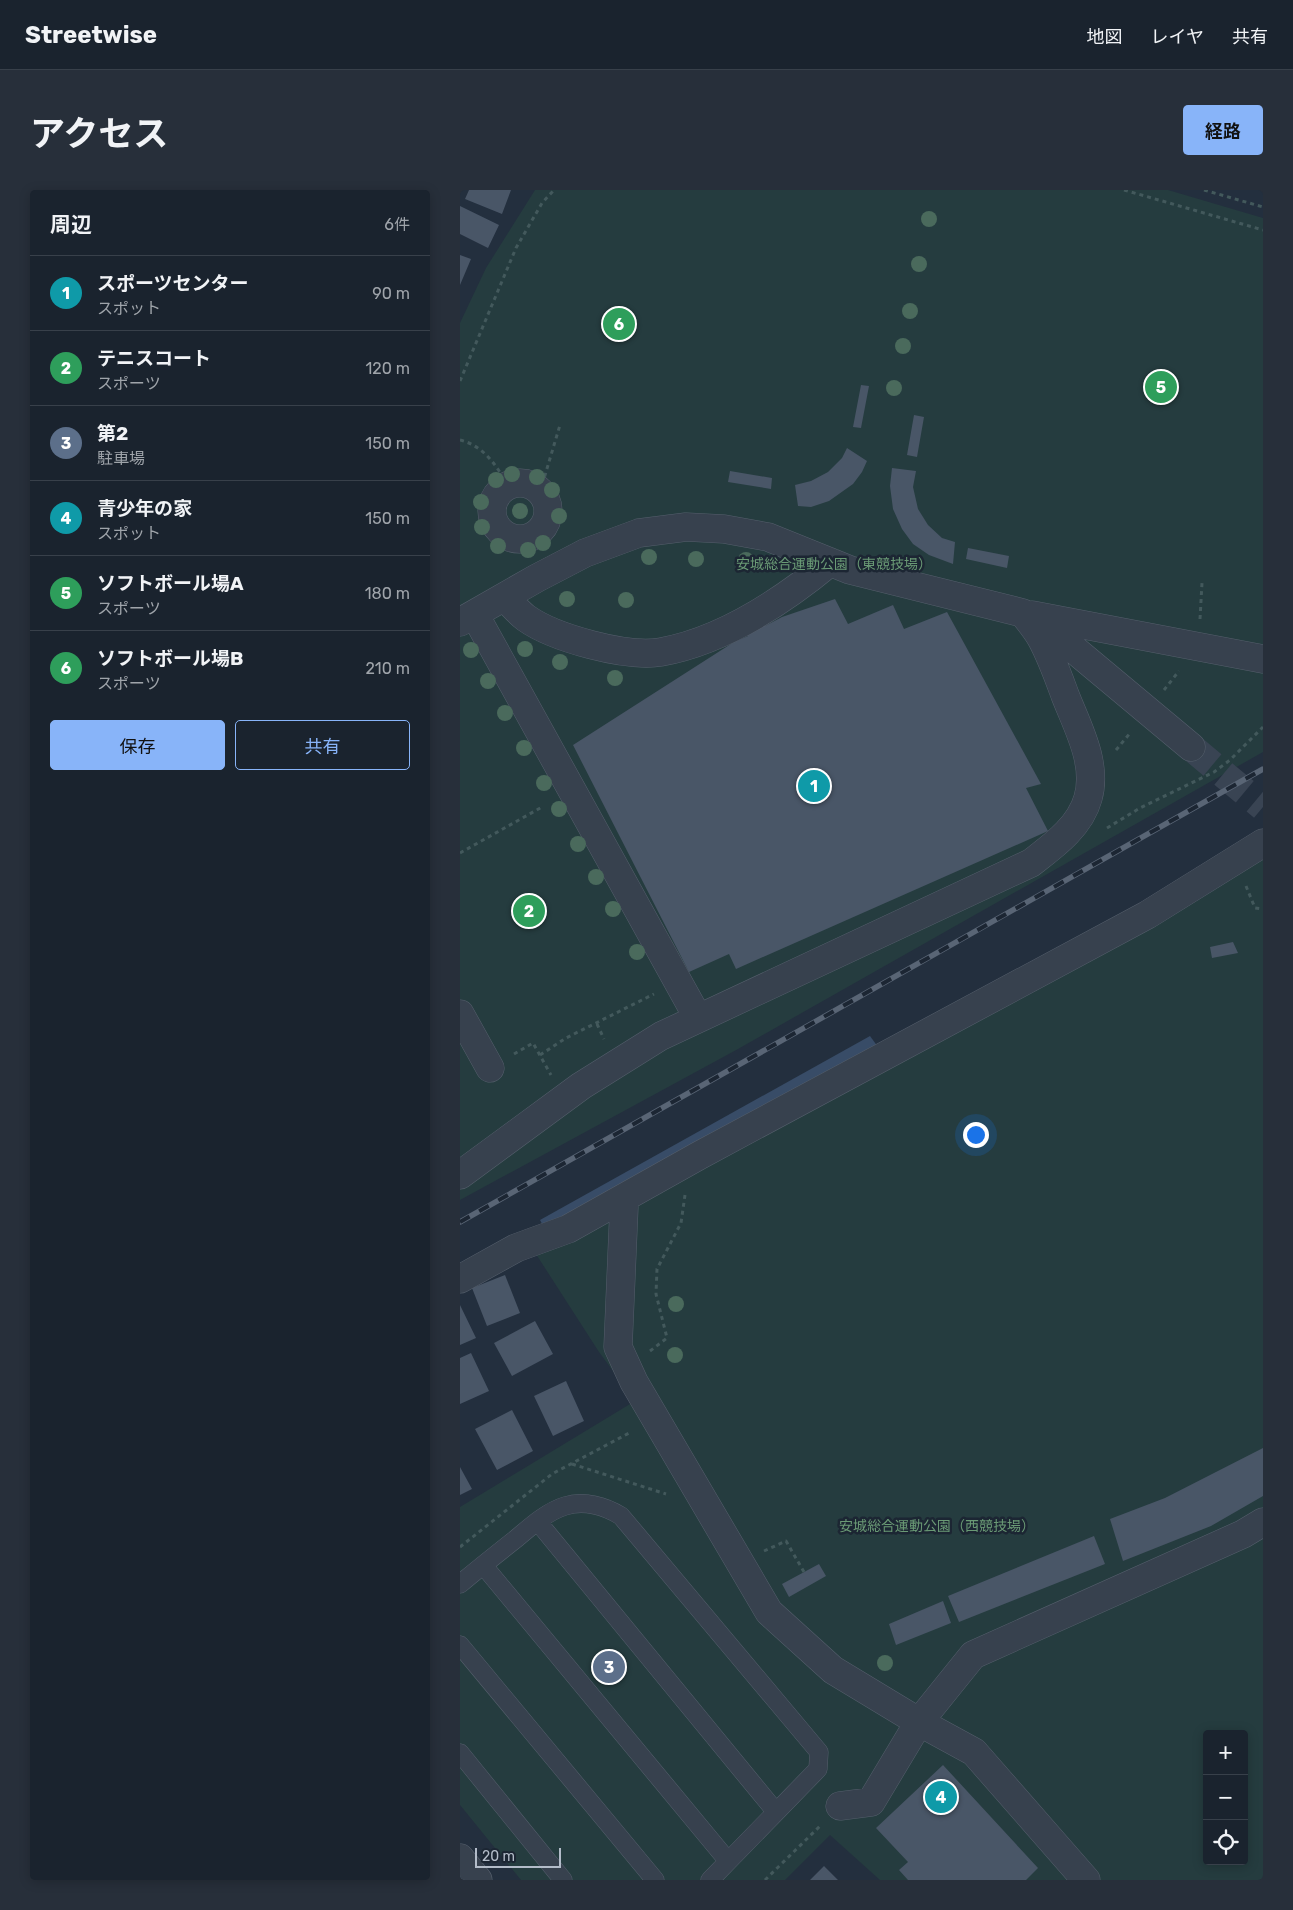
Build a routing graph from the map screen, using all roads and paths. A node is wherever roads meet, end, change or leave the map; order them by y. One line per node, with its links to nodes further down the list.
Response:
1 (554, 190): 6 (path)
2 (1124, 190): 5 (path)
3 (1204, 190): 4 (path)
4 (1263, 207)
5 (1263, 230)
6 (460, 381)
7 (560, 425): 10 (path)
8 (460, 440): 9 (path)
9 (508, 486): 10 (street); 10 (street)
10 (540, 492)
11 (830, 562): 13 (street); 13 (street); 14 (street)
12 (1202, 583): 16 (path)
13 (504, 597): 15 (street)
14 (1023, 613): 16 (street); 19 (street); 28 (street)
15 (467, 618): 28 (street)
16 (1199, 646): 17 (street)
17 (1263, 659)
18 (1263, 726): 21 (path)
19 (1191, 747)
20 (542, 806): 23 (path)
21 (1101, 832)
22 (1263, 843): 36 (street)
23 (460, 853)
24 (1246, 884): 25 (path)
25 (1263, 909)
26 (630, 1006): 30 (path)
27 (460, 1014): 31 (street)
28 (698, 1018): 32 (street)
29 (533, 1042): 30 (path)
30 (540, 1055): 32 (path)
31 (490, 1068)
32 (564, 1099): 33 (street)
33 (460, 1175)
34 (685, 1189): 37 (path)
35 (624, 1207): 38 (street)
36 (460, 1279)
37 (643, 1356)
38 (655, 1419): 39 (path); 40 (street)
39 (571, 1464): 40 (path); 43 (path)
40 (707, 1507): 49 (street)
41 (538, 1522): 45 (lane); 52 (lane); 52 (lane)
42 (1263, 1522): 49 (street)
43 (460, 1548)
44 (762, 1551): 46 (path)
45 (483, 1565): 47 (lane); 54 (lane)
46 (804, 1572)
47 (460, 1584)
48 (460, 1645): 57 (lane)
49 (919, 1722): 51 (street); 60 (street)
50 (460, 1753): 56 (lane)
51 (840, 1806): 59 (path)
52 (776, 1812): 54 (lane)
53 (460, 1858): 55 (street)
54 (728, 1861): 58 (lane)
55 (478, 1880)
56 (564, 1880)
57 (655, 1880)
58 (710, 1880)
59 (766, 1880)
60 (1086, 1880)

